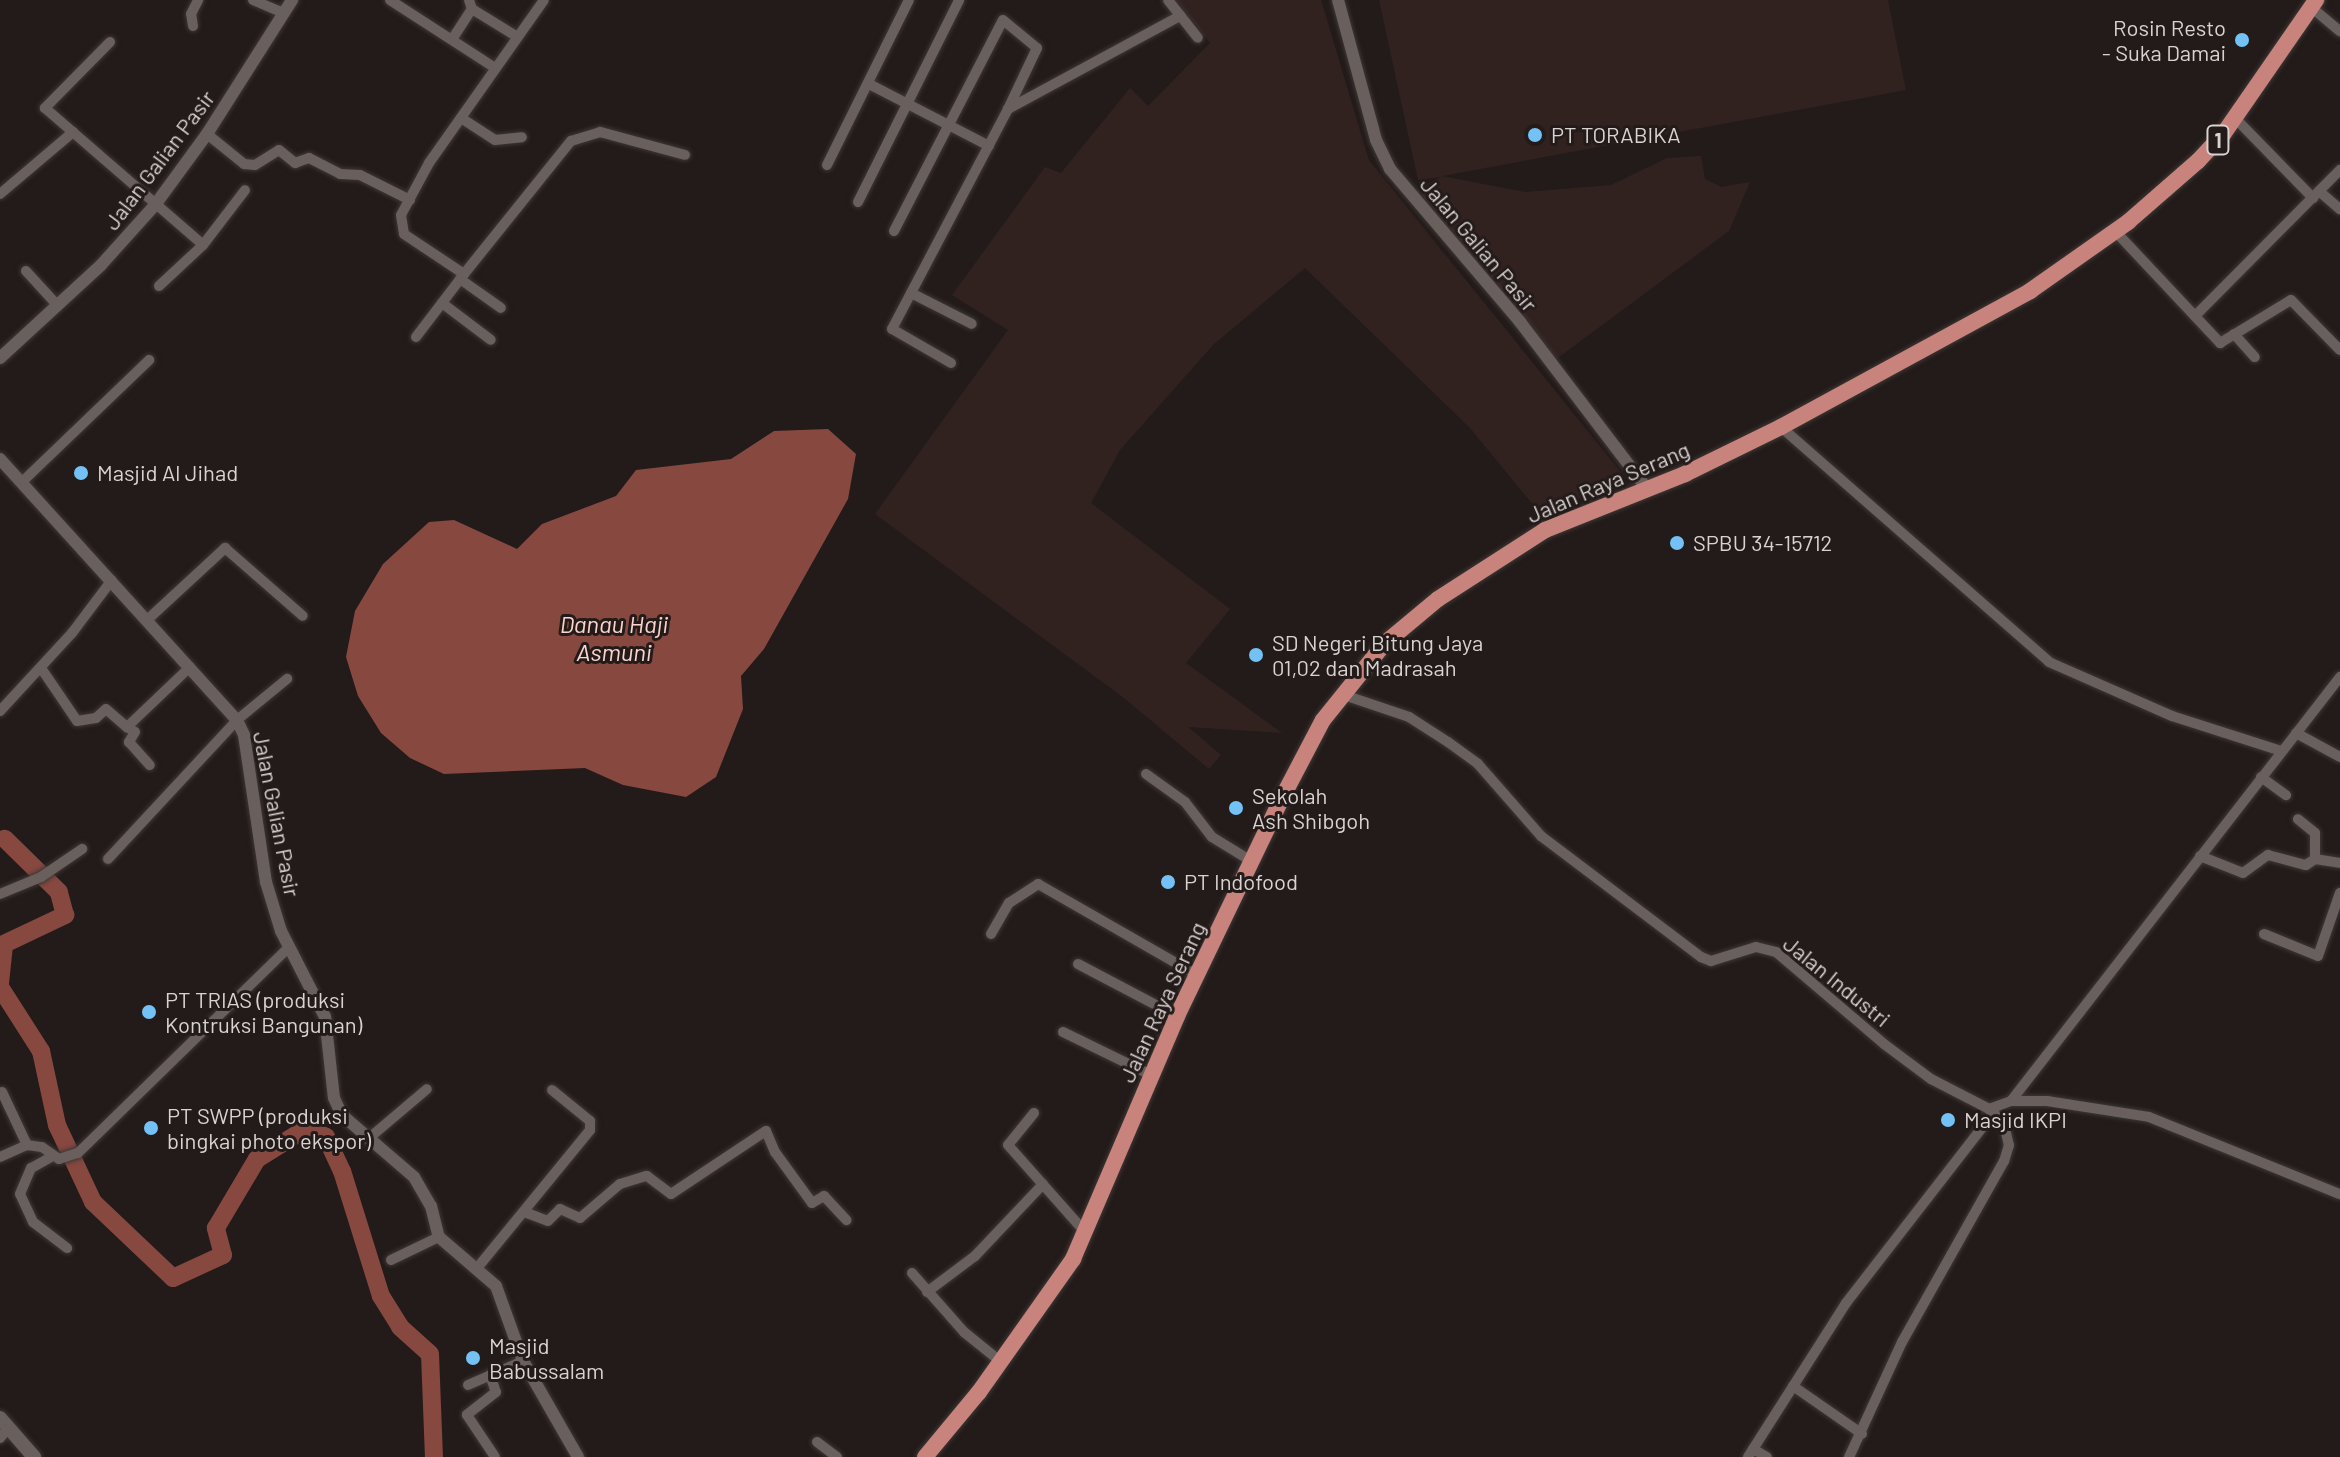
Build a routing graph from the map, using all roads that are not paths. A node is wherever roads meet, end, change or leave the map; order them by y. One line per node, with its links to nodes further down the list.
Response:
1 (198, 0): 14 (street)
2 (253, 0): 12 (street)
3 (292, 0): 12 (street, Jalan Galian Pasir)
4 (390, 0): 17 (street)
5 (544, 0): 16 (street)
6 (909, 0): 21 (street)
7 (959, 0): 22 (street)
8 (1168, 0): 13 (street)
9 (1338, 0): 64 (street, Jalan Galian Pasir)
10 (471, 4): 16 (street); 17 (street)
11 (2314, 4): 15 (street); 25 (highway, Jalan Raya Serang / 1)
12 (284, 13): 28 (street, Jalan Galian Pasir)
13 (1180, 16): 18 (street); 23 (street)
14 (193, 26)
15 (2340, 31)
16 (516, 36): 20 (street)
17 (453, 38): 20 (street)
18 (1198, 38)
19 (110, 42): 27 (street)
20 (495, 68): 24 (street)
21 (869, 84): 22 (street); 32 (street)
22 (908, 103): 26 (street); 38 (street)
23 (1008, 109): 26 (street); 30 (street)
24 (461, 118): 29 (street); 37 (street)
25 (2235, 118): 36 (street); 42 (highway, Jalan Raya Serang / 1)
26 (947, 123): 30 (street); 41 (street)
27 (73, 132): 35 (street); 39 (street)
28 (207, 134): 37 (street); 39 (street, Jalan Galian Pasir)
29 (522, 137)
30 (989, 146): 47 (street)
31 (685, 155): 45 (street)
32 (827, 165)
33 (2340, 170): 36 (street)
34 (245, 190): 43 (street)
35 (0, 194)
36 (2316, 194): 40 (street); 51 (street)
37 (410, 200): 45 (street)
38 (858, 202)
39 (155, 205): 43 (street); 49 (street, Jalan Galian Pasir)
40 (2340, 209)
41 (894, 231)
42 (2115, 231): 51 (street); 61 (highway, Jalan Raya Serang / 1)
43 (203, 245): 46 (street)
44 (26, 271): 49 (street)
45 (462, 277): 48 (street); 50 (street)
46 (159, 286)
47 (911, 293): 52 (street); 60 (street)
48 (442, 303): 54 (street); 55 (street)
49 (58, 306): 58 (street, Jalan Galian Pasir)
50 (501, 308)
51 (2195, 316): 53 (street)
52 (972, 324)
53 (2234, 334): 56 (street); 57 (street)
54 (416, 337)
55 (491, 340)
56 (2340, 350)
57 (2255, 357)
58 (0, 358)
59 (149, 360): 63 (street)
60 (951, 363)
61 (1781, 427): 64 (highway, Jalan Raya Serang / 1); 77 (street)
62 (0, 459): 63 (street, Jalan Galian Pasir)
63 (23, 481): 65 (street, Jalan Galian Pasir)
64 (1645, 486): 72 (highway, Jalan Raya Serang / 1)
65 (112, 580): 67 (street, Jalan Galian Pasir); 69 (street)
66 (303, 616): 67 (street)
67 (146, 621): 68 (street, Jalan Galian Pasir)
68 (190, 667): 74 (street, Jalan Galian Pasir); 75 (street)
69 (41, 668): 73 (street); 75 (street)
70 (2340, 677): 76 (street)
71 (287, 679): 74 (street)
72 (1341, 694): 88 (highway, Jalan Raya Serang / 1); 104 (street, Jalan Industri)
73 (0, 711)
74 (237, 720): 86 (street); 94 (street, Jalan Galian Pasir)
75 (127, 727): 79 (street)
76 (2296, 733): 77 (street); 78 (street)
77 (2281, 751): 81 (street)
78 (2340, 757)
79 (150, 765)
80 (1146, 774): 88 (street)
81 (2261, 777): 82 (street); 85 (street)
82 (2286, 795)
83 (2298, 819): 87 (street)
84 (82, 849): 91 (street)
85 (2200, 856): 87 (street); 103 (street)
86 (108, 859)
87 (2315, 859): 89 (street)
88 (1251, 861): 96 (highway, Jalan Raya Serang / 1)
89 (2340, 863)
90 (2340, 893): 93 (street)
91 (0, 894)
92 (991, 934): 96 (street)
93 (2264, 934)
94 (289, 947): 106 (street, Jalan Galian Pasir); 108 (street)
95 (1078, 964): 97 (street)
96 (1197, 975): 97 (highway, Jalan Raya Serang / 1)
97 (1177, 1016): 99 (highway, Jalan Raya Serang / 1)
98 (1063, 1032): 99 (street)
99 (1151, 1075): 114 (highway, Jalan Raya Serang / 1)
100 (427, 1089): 106 (street)
101 (552, 1090): 112 (street)
102 (2, 1092): 107 (street)
103 (2011, 1101): 104 (street); 111 (street)
104 (1992, 1110): 125 (street); 127 (street)
105 (1034, 1113): 110 (street)
106 (368, 1139): 115 (street, Jalan Galian Pasir)
107 (27, 1145): 108 (street); 109 (street)
108 (53, 1156): 116 (street)
109 (0, 1157)
110 (1043, 1184): 114 (street); 120 (street)
111 (2340, 1194)
112 (527, 1213): 113 (street); 118 (street)
113 (846, 1220)
114 (1085, 1232): 122 (highway, Jalan Raya Serang / 1)
115 (439, 1237): 117 (street); 118 (street)
116 (67, 1248)
117 (391, 1260)
118 (478, 1267): 121 (street)
119 (912, 1273): 120 (street)
120 (927, 1292): 122 (street)
121 (523, 1361): 123 (street); 132 (street)
122 (1001, 1362): 134 (highway, Jalan Raya Serang / 1)
123 (490, 1375): 124 (street); 131 (street)
124 (468, 1385)
125 (1793, 1386): 127 (street); 129 (street)
126 (3, 1428): 130 (main road)
127 (1862, 1434): 136 (street)
128 (817, 1442): 133 (street)
129 (1751, 1453): 135 (street)
130 (34, 1457)
131 (495, 1457)
132 (578, 1457)
133 (837, 1457)
134 (925, 1457)
135 (1767, 1457)
136 (1849, 1457)

